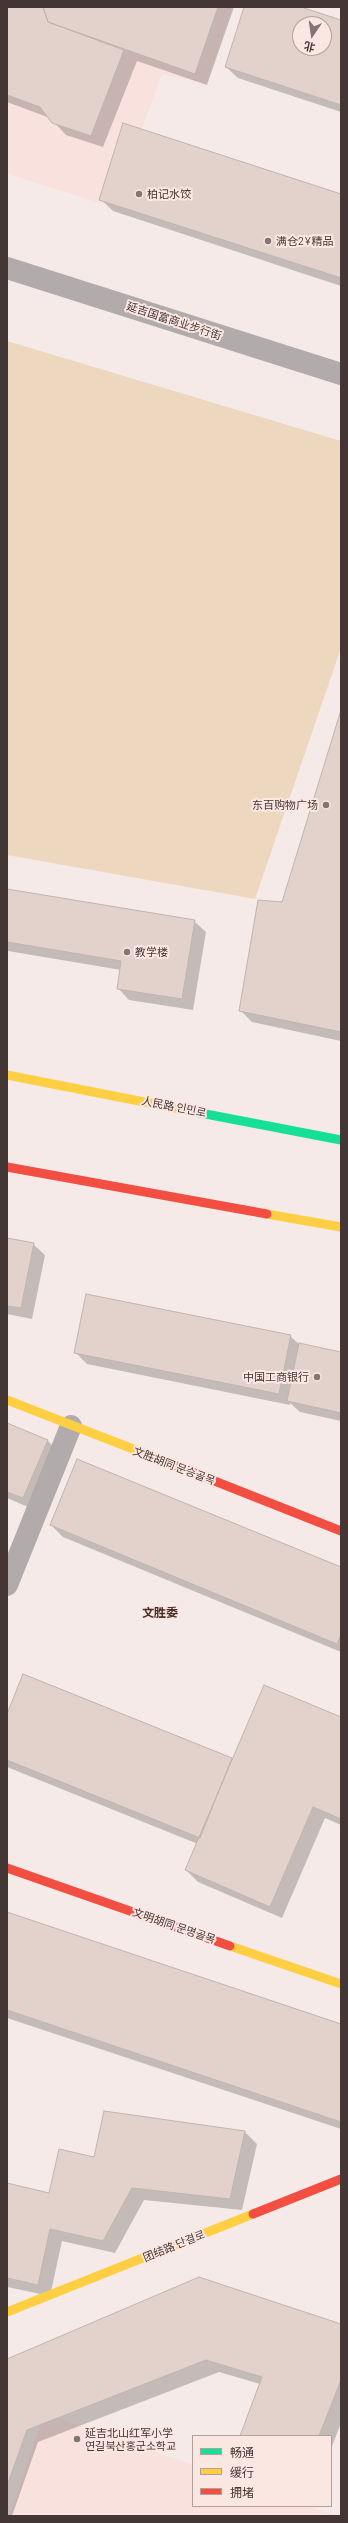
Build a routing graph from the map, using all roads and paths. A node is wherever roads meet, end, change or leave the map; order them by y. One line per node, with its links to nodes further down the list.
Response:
1 (7, 268): 2 (street, 延吉国富商业步行街)
2 (341, 374)
3 (7, 1075): 4 (street, 人民路 인민로)
4 (341, 1140)
5 (7, 1167): 6 (street)
6 (341, 1227)
7 (7, 1400): 8 (street, 文胜胡同 문승골목)
8 (71, 1426): 9 (street, 文胜胡同 문승골목); 10 (street)
9 (341, 1531)
10 (7, 1585)
11 (7, 1868): 12 (street, 文明胡同 문명골목)
12 (341, 1984)
13 (341, 2179): 14 (street, 团结路 단결로)
14 (7, 2312)

